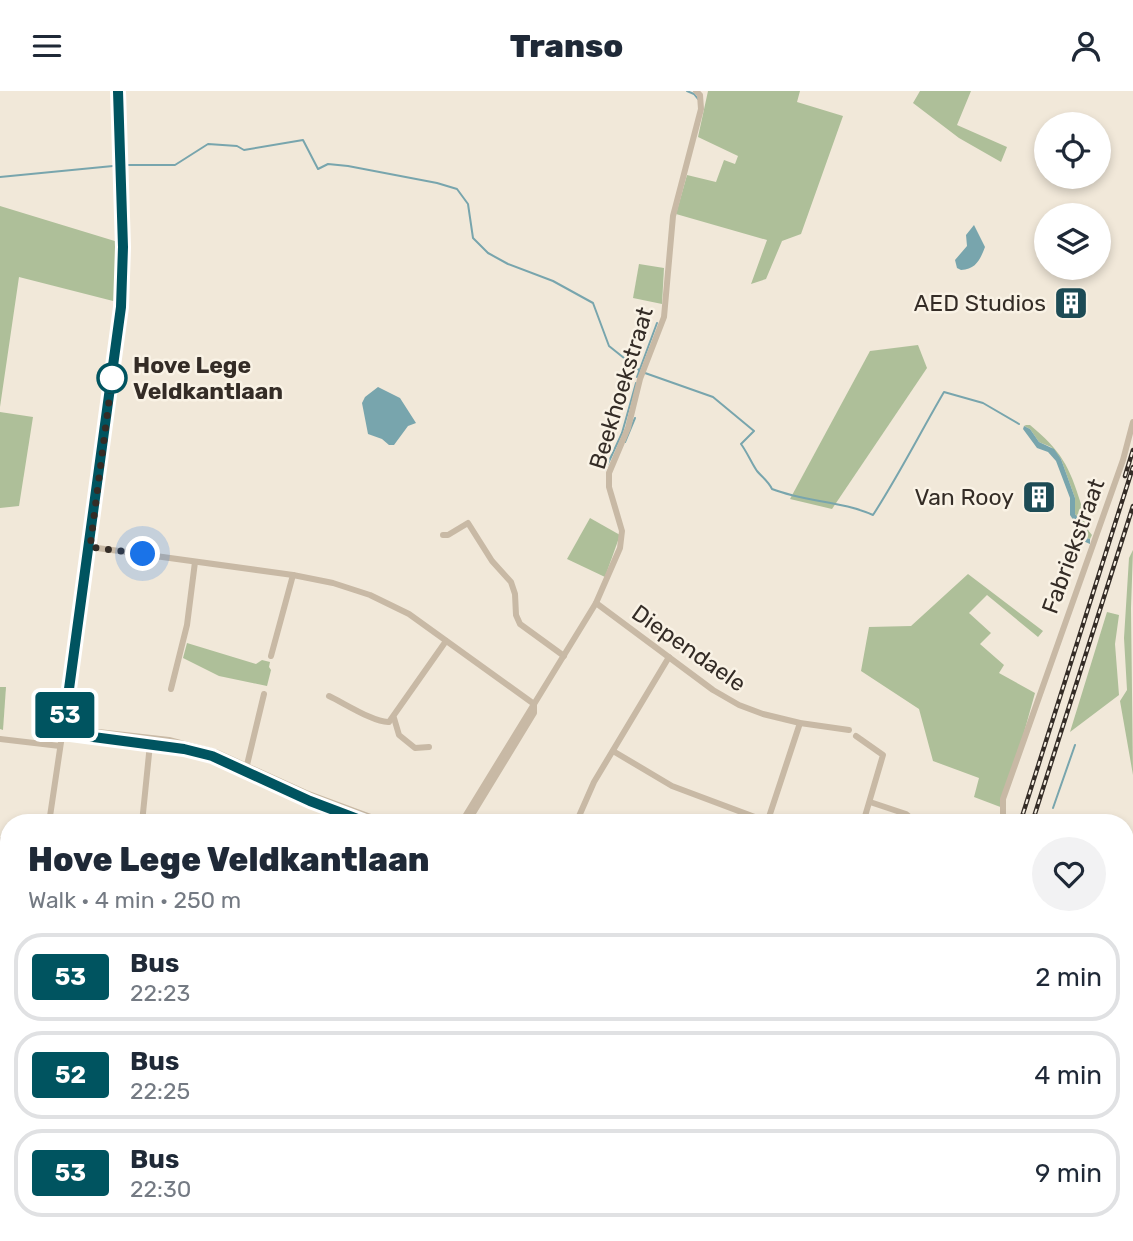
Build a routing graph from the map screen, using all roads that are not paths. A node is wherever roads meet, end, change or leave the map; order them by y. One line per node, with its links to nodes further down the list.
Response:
1 (118, 91): 5 (street)
2 (696, 91): 8 (street, Beekhoekstraat)
3 (1133, 422): 40 (street, Fabriekstraat)
4 (443, 535): 11 (street)
5 (90, 547): 6 (street); 19 (street)
6 (195, 562): 7 (street); 13 (street)
7 (293, 575): 9 (street); 10 (street)
8 (596, 603): 11 (street); 12 (street, Diependaele)
9 (446, 641): 16 (street); 17 (street)
10 (271, 656)
11 (564, 656): 16 (street)
12 (669, 657): 18 (street, Diependaele); 26 (street)
13 (171, 689)
14 (264, 694): 27 (street)
15 (329, 697): 17 (street)
16 (534, 704): 33 (street); 34 (street)
17 (394, 718): 25 (street)
18 (800, 723): 20 (street, Diependaele); 37 (street)
19 (63, 730): 23 (street); 24 (street)
20 (849, 730)
21 (856, 736): 28 (street)
22 (0, 740): 24 (street)
23 (150, 742): 27 (street); 30 (street)
24 (60, 746): 29 (street)
25 (429, 747)
26 (613, 751): 35 (street); 36 (street)
27 (246, 769): 31 (street); 32 (street)
28 (870, 802): 38 (street); 39 (street)
29 (50, 814)
30 (143, 814)
31 (344, 814)
32 (360, 814)
33 (467, 814)
34 (472, 814)
35 (580, 814)
36 (746, 814)
37 (770, 814)
38 (866, 814)
39 (906, 814)
40 (1003, 814)

